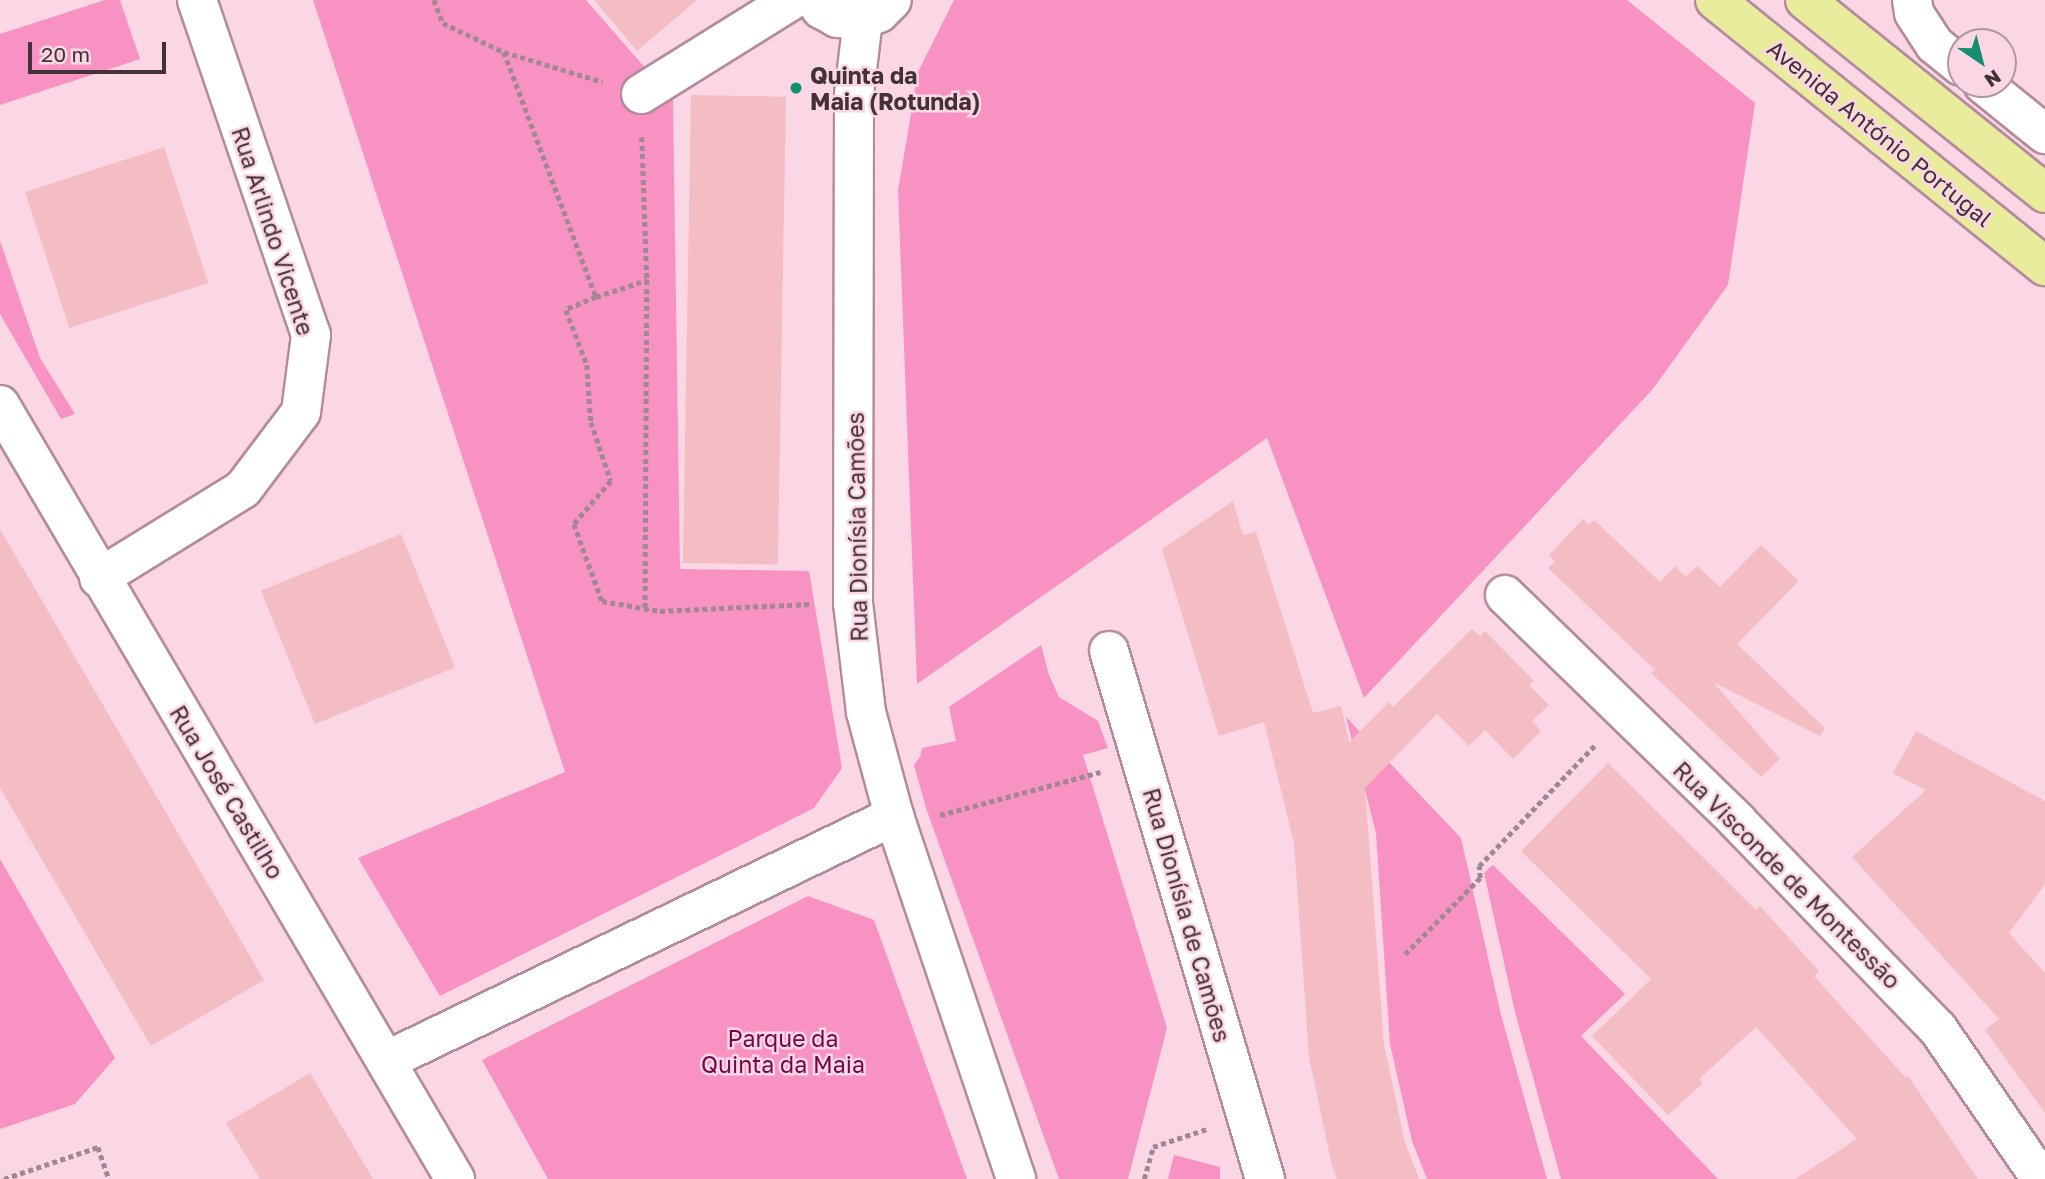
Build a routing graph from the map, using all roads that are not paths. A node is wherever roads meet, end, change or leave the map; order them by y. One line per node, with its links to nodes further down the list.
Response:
1 (197, 0): 15 (street, Rua Arlindo Vicente)
2 (792, 0): 9 (street)
3 (814, 0): 7 (street)
4 (1715, 0): 13 (main road, Avenida António Portugal)
5 (1805, 0): 12 (main road)
6 (1912, 0): 8 (street)
7 (877, 9): 18 (street, Rua Dionísia Camões)
8 (1947, 55)
9 (641, 94)
10 (2000, 98): 11 (street)
11 (2045, 134)
12 (2045, 193)
13 (2045, 266)
14 (0, 405): 15 (street, Rua José Castilho)
15 (99, 578): 19 (street, Rua José Castilho)
16 (1505, 594): 23 (street, Rua Visconde de Montessão)
17 (1109, 650): 22 (street, Rua Dionísia de Camões)
18 (911, 817): 19 (street); 21 (street, Rua Dionísia Camões)
19 (388, 1060): 20 (street, Rua José Castilho)
20 (455, 1179)
21 (1016, 1179)
22 (1265, 1179)
23 (2041, 1179)

